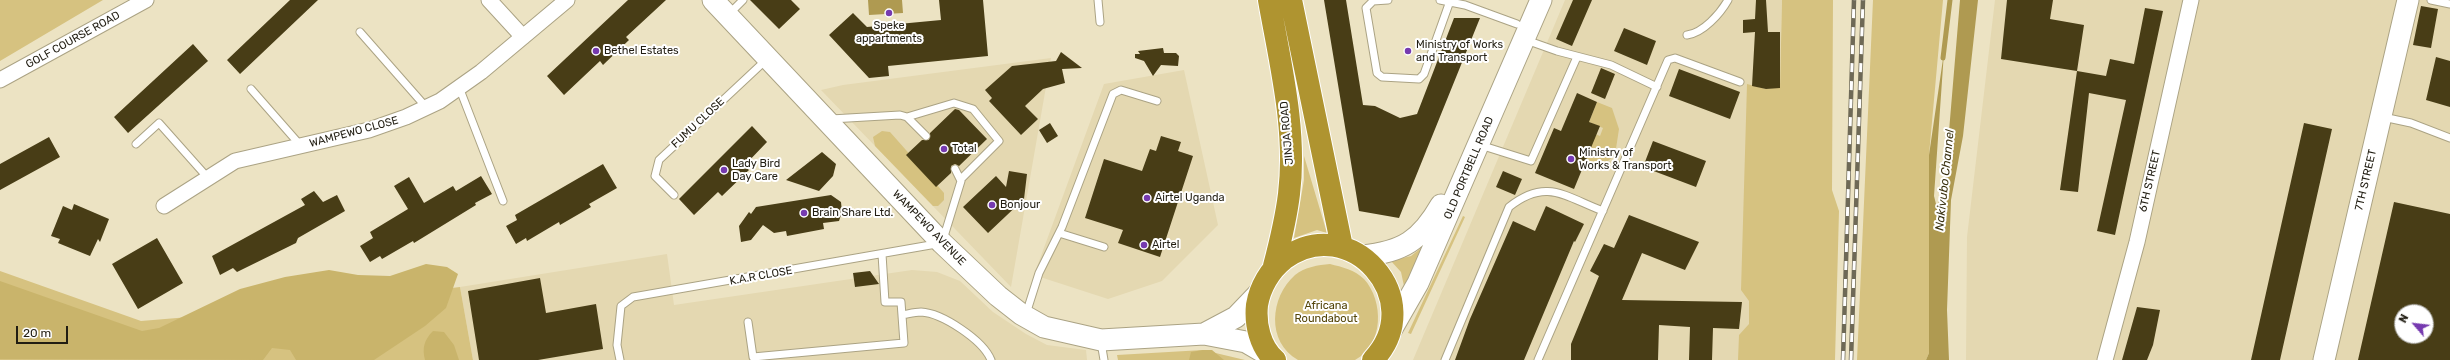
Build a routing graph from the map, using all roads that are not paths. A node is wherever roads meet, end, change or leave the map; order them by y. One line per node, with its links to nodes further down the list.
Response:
1 (146, 0): 27 (street, GOLF COURSE ROAD)
2 (489, 0): 24 (street)
3 (567, 0): 24 (street, WAMPEWO CLOSE)
4 (713, 0): 19 (street, WAMPEWO AVENUE)
5 (743, 0): 19 (lane)
6 (1098, 0): 20 (lane)
7 (1268, 0): 55 (highway, JINJA ROAD)
8 (1291, 0): 51 (highway)
9 (1388, 0): 17 (lane)
10 (1440, 0): 17 (lane)
11 (1526, 0): 21 (street, OLD PORTBELL ROAD)
12 (1540, 0): 21 (street, OLD PORTBELL ROAD)
13 (1728, 0): 23 (lane)
14 (2191, 0): 70 (street, 6TH STREET)
15 (2408, 0): 34 (street, 7TH STREET)
16 (2431, 0): 18 (lane)
17 (1450, 1): 21 (lane)
18 (2450, 4)
19 (727, 15): 25 (street, WAMPEWO AVENUE)
20 (1100, 22)
21 (1520, 31): 26 (lane); 40 (street, OLD PORTBELL ROAD); 54 (street, OLD PORTBELL ROAD)
22 (360, 32): 33 (lane)
23 (1687, 35)
24 (523, 37): 29 (street, WAMPEWO CLOSE)
25 (768, 57): 36 (street, WAMPEWO AVENUE); 45 (lane, FUMU CLOSE)
26 (1578, 57): 30 (lane); 40 (lane)
27 (0, 80)
28 (1740, 82): 30 (lane)
29 (459, 87): 33 (street, WAMPEWO CLOSE); 46 (lane)
30 (1657, 87): 48 (lane)
31 (251, 89): 41 (lane)
32 (1157, 101): 49 (lane)
33 (426, 108): 41 (street, WAMPEWO CLOSE)
34 (2381, 116): 38 (lane); 71 (street, 7TH STREET)
35 (907, 117): 36 (lane); 37 (lane); 44 (lane)
36 (826, 119): 50 (street, WAMPEWO AVENUE)
37 (926, 136)
38 (2450, 138)
39 (136, 144): 43 (lane)
40 (1479, 144): 60 (street, OLD PORTBELL ROAD)
41 (301, 146): 43 (street, WAMPEWO CLOSE)
42 (955, 169): 44 (lane)
43 (208, 178): 47 (street, WAMPEWO CLOSE)
44 (961, 179): 50 (lane)
45 (674, 195)
46 (503, 201)
47 (164, 206)
48 (1603, 211): 68 (lane); 69 (lane)
49 (1059, 233): 52 (lane); 58 (lane)
50 (942, 243): 53 (lane, K.A.R CLOSE); 58 (street, WAMPEWO AVENUE)
51 (1342, 247): 54 (highway); 55 (highway)
52 (1104, 248)
53 (882, 254): 57 (lane); 64 (lane, K.A.R CLOSE)
54 (1362, 256): 60 (highway)
55 (1274, 266): 56 (highway)
56 (1259, 293): 61 (street); 63 (highway)
57 (902, 316): 59 (lane); 65 (lane)
58 (1025, 316): 62 (street, WAMPEWO AVENUE)
59 (748, 322)
60 (1390, 332): 67 (highway)
61 (1204, 334): 62 (street, WAMPEWO AVENUE); 63 (street)
62 (1101, 340): 66 (lane)
63 (1273, 358)
64 (620, 360)
65 (991, 360)
66 (1104, 360)
67 (1373, 360)
68 (1445, 360)
69 (1538, 360)
70 (2104, 360)
71 (2324, 360)

